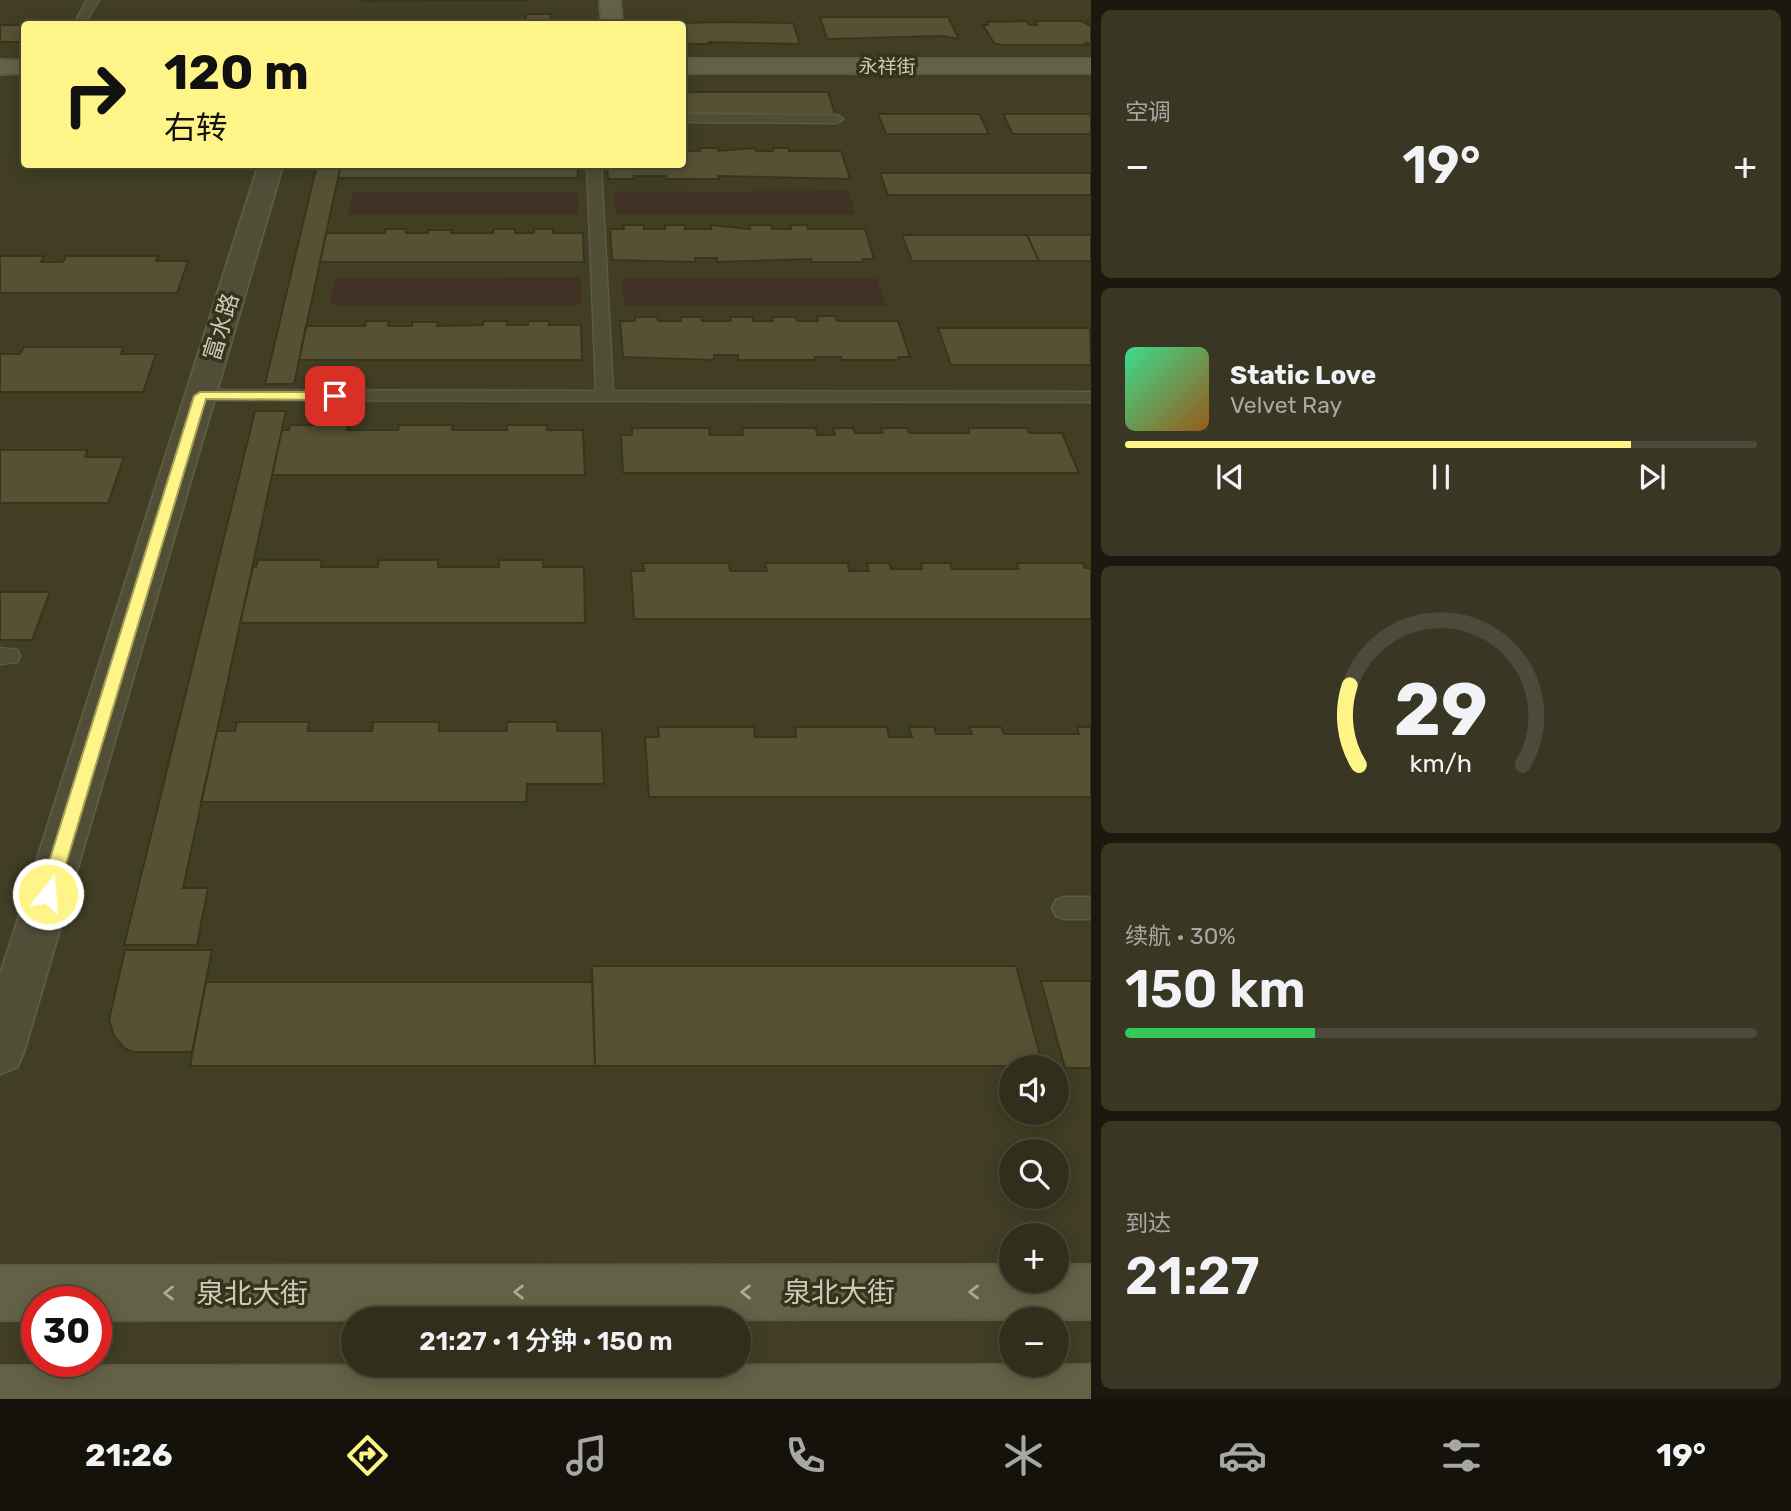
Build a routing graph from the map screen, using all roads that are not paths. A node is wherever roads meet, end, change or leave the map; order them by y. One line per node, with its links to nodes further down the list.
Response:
1 (93, 0): 3 (lane)
2 (610, 0): 4 (main road)
3 (81, 21)
4 (612, 21)
5 (686, 66): 6 (main road, 永祥街)
6 (1091, 66)
7 (0, 67): 8 (main road)
8 (21, 67)
9 (686, 118): 10 (lane)
10 (837, 119)
11 (270, 168): 13 (street, 富水路)
12 (594, 168): 14 (lane)
13 (200, 396): 14 (lane); 18 (street, 富水路)
14 (605, 396): 15 (lane)
15 (1091, 397)
16 (1064, 908): 17 (lane)
17 (1091, 908)
18 (0, 1051)
19 (1091, 1292): 20 (main road, 泉北大街, one-way to 20)
20 (0, 1293)
21 (1091, 1393): 22 (main road)
22 (0, 1394)

